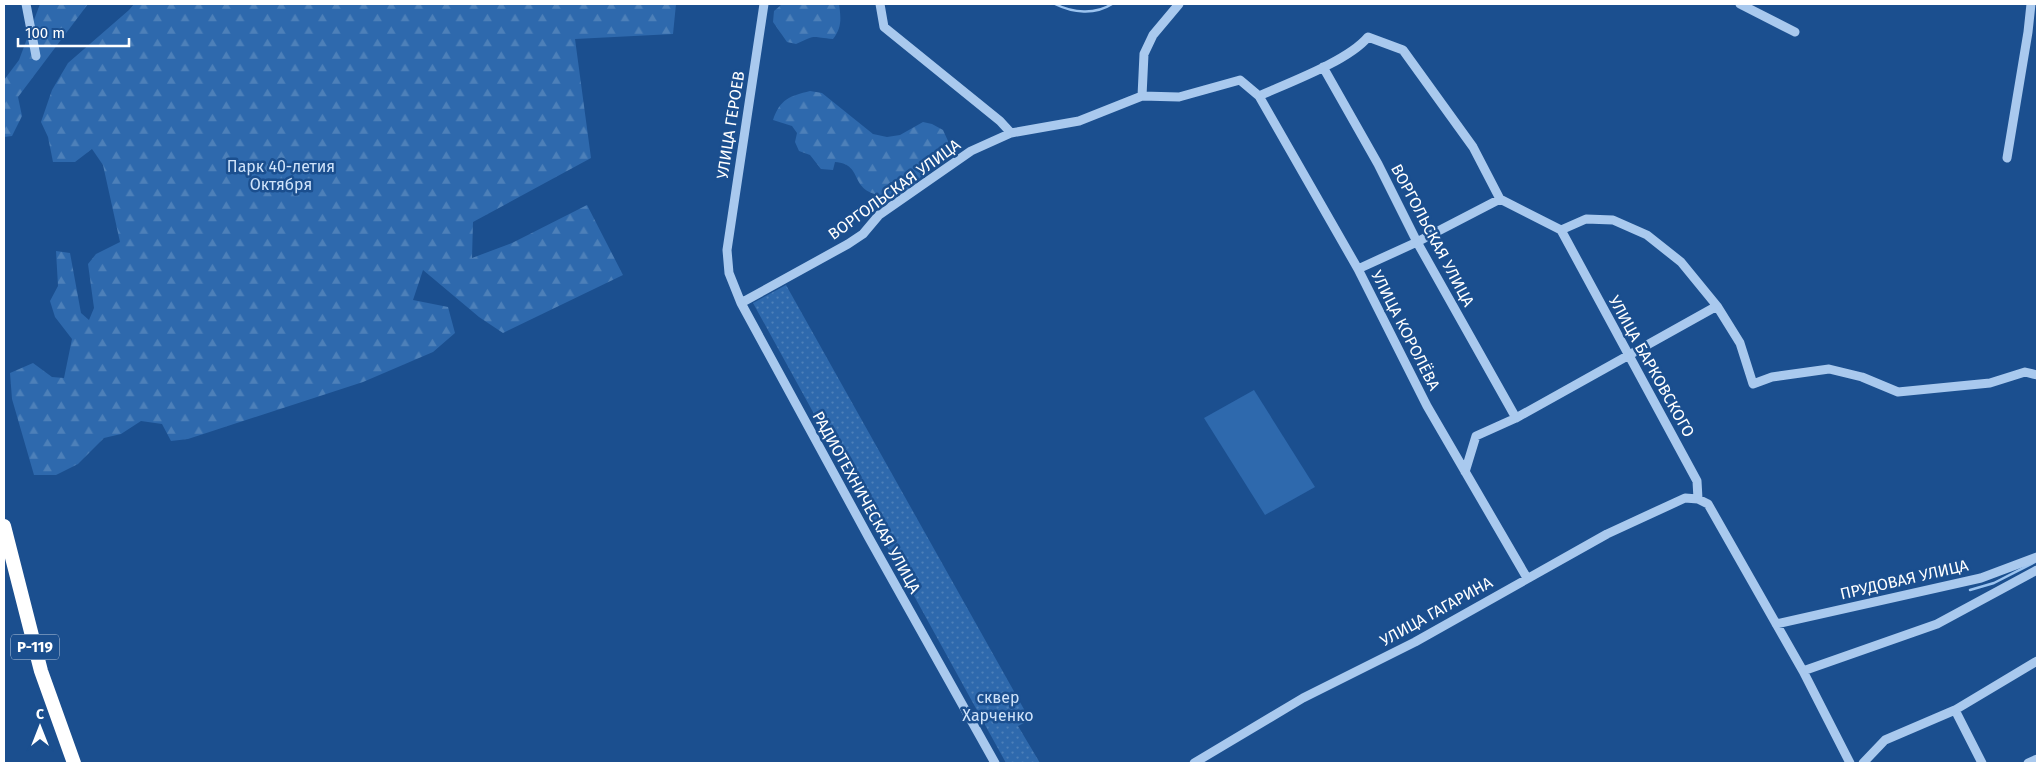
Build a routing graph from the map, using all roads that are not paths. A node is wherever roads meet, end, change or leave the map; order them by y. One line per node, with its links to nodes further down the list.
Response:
1 (26, 4): 8 (street)
2 (764, 4): 17 (street, УЛИЦА ГЕРОЕВ)
3 (880, 4): 12 (street)
4 (1179, 4): 10 (street)
5 (1740, 4): 7 (street)
6 (2031, 4): 13 (street)
7 (1795, 32)
8 (36, 56)
9 (1323, 67): 11 (street); 14 (street); 16 (street, ВОРГОЛЬСКАЯ УЛИЦА)
10 (1142, 96): 11 (street, ВОРГОЛЬСКАЯ УЛИЦА); 12 (street, ВОРГОЛЬСКАЯ УЛИЦА)
11 (1259, 96): 18 (street, УЛИЦА КОРОЛЁВА)
12 (1011, 132): 19 (street, ВОРГОЛЬСКАЯ УЛИЦА)
13 (2007, 158)
14 (1500, 199): 15 (street); 16 (street)
15 (1561, 230): 20 (street); 21 (street, УЛИЦА БАРКОВСКОГО)
16 (1417, 242): 18 (street); 23 (street, ВОРГОЛЬСКАЯ УЛИЦА)
17 (726, 250): 19 (street, РАДИОТЕХНИЧЕСКАЯ УЛИЦА)
18 (1358, 269): 24 (street, УЛИЦА КОРОЛЁВА)
19 (741, 303): 36 (street, РАДИОТЕХНИЧЕСКАЯ УЛИЦА)
20 (1717, 306): 21 (street); 22 (street)
21 (1630, 355): 23 (street); 25 (street, УЛИЦА БАРКОВСКОГО)
22 (2037, 375)
23 (1516, 418): 24 (street)
24 (1465, 472): 29 (street, УЛИЦА КОРОЛЁВА)
25 (1698, 499): 29 (street, УЛИЦА ГАГАРИНА); 30 (street)
26 (4, 526): 35 (highway, Р-119)
27 (2037, 557): 30 (street, ПРУДОВАЯ УЛИЦА)
28 (2037, 570): 32 (street)
29 (1527, 578): 37 (street, УЛИЦА ГАГАРИНА)
30 (1776, 624): 32 (street)
31 (2037, 661): 33 (street)
32 (1802, 671): 38 (street)
33 (1955, 710): 39 (street); 40 (street)
34 (2037, 759): 41 (street)
35 (74, 763)
36 (995, 763)
37 (1194, 763)
38 (1850, 763)
39 (1863, 763)
40 (1982, 763)
41 (2028, 763)

